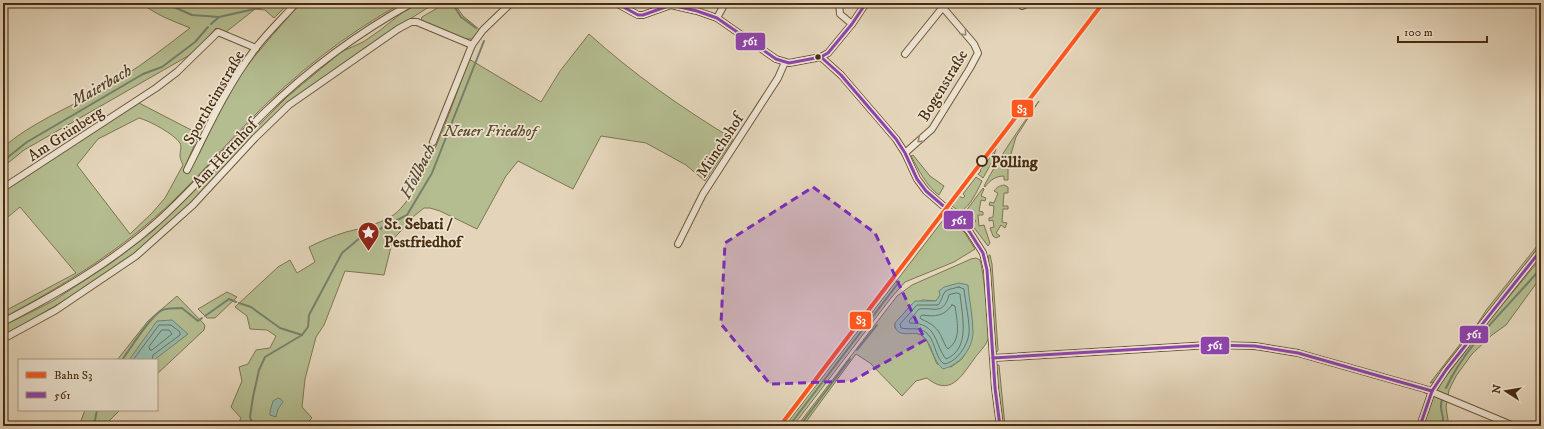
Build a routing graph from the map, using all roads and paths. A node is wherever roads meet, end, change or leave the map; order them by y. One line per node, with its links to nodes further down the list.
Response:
1 (296, 3): 15 (street, Sportheimstraße)
2 (412, 3): 25 (street)
3 (511, 3): 14 (street)
4 (616, 3): 10 (street)
5 (725, 3): 12 (street)
6 (839, 3): 13 (street)
7 (866, 3): 13 (street)
8 (1019, 3): 9 (street)
9 (1029, 3)
10 (670, 4): 12 (street)
11 (941, 5): 16 (street, Bogenstraße); 20 (street, Bogenstraße, one-way to 20)
12 (717, 18): 18 (street)
13 (852, 24): 17 (street)
14 (472, 45): 19 (street); 26 (street, Am Herrnhof)
15 (256, 48): 21 (street, Sportheimstraße); 22 (street, Am Grünberg)
16 (905, 54)
17 (821, 57): 18 (street); 20 (street)
18 (785, 62): 23 (street, Münchshof)
19 (432, 142)
20 (906, 153): 27 (street)
21 (187, 170)
22 (3, 188)
23 (678, 244)
24 (1541, 250): 28 (street)
25 (3, 322)
26 (3, 338)
27 (993, 358): 28 (street); 29 (street)
28 (1432, 391): 30 (street); 31 (street)
29 (1000, 426)
30 (1420, 426)
31 (1514, 426)

